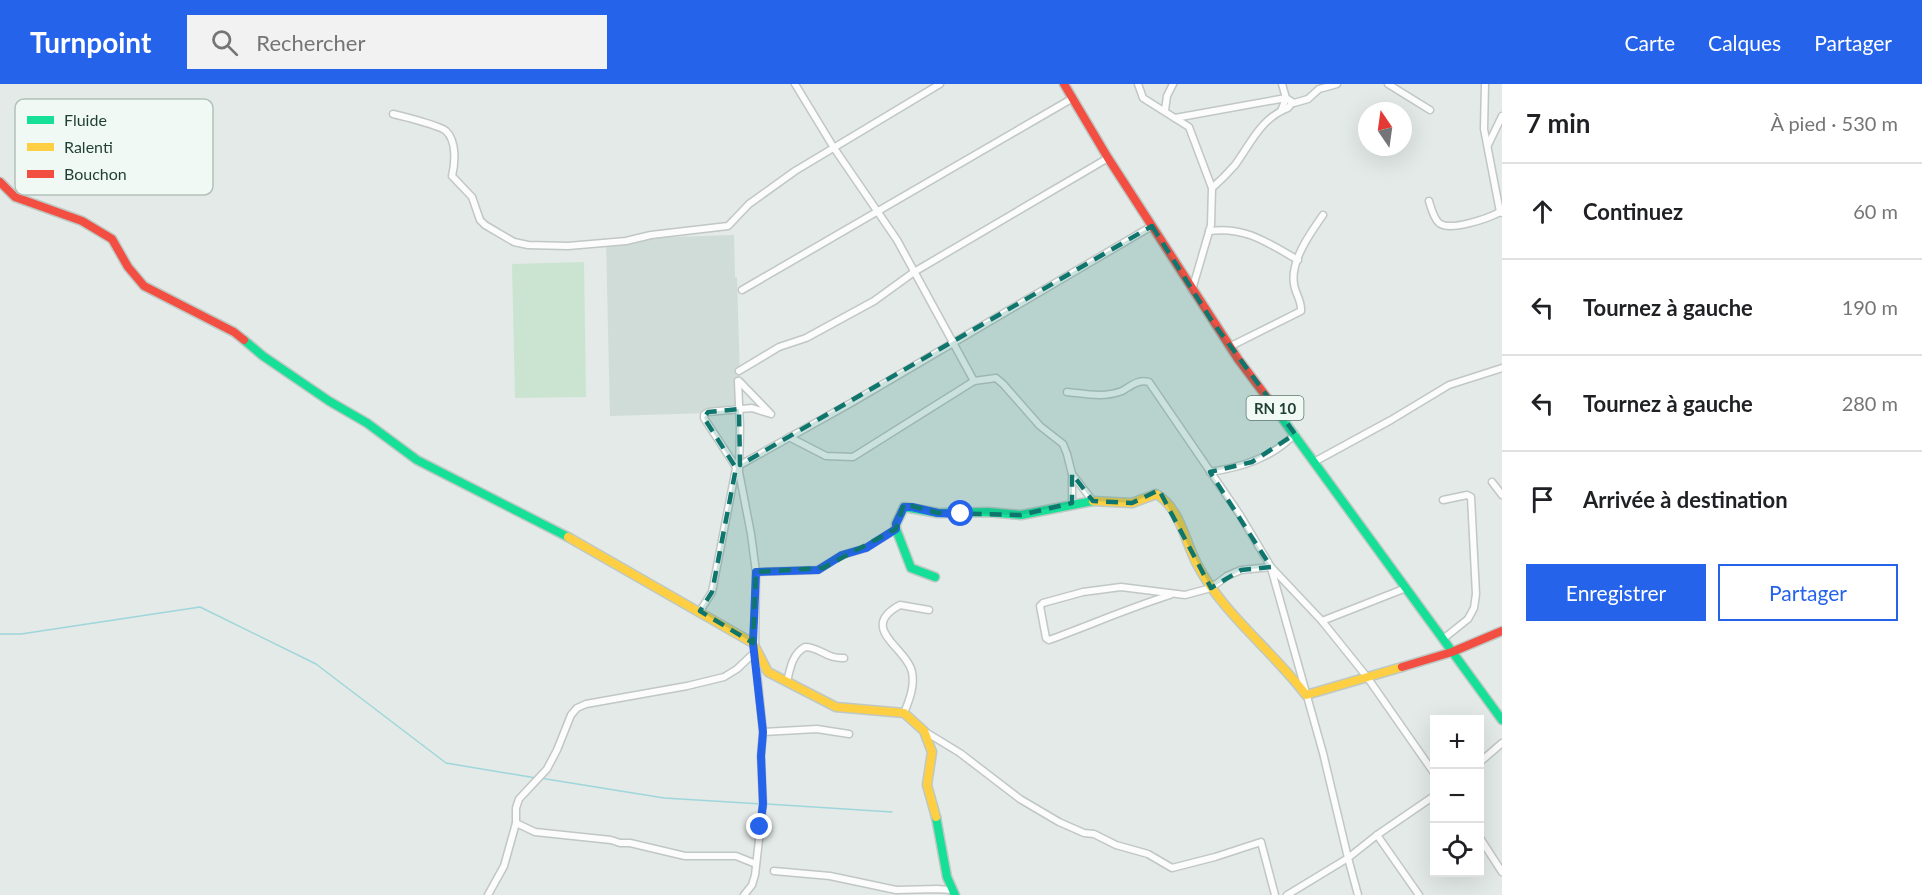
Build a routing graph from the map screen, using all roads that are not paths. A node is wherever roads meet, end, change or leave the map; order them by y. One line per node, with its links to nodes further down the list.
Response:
1 (795, 84): 20 (street)
2 (940, 84): 20 (street)
3 (1064, 84): 10 (street, RN 10)
4 (1138, 84): 13 (street)
5 (1173, 84): 13 (street)
6 (1282, 84): 11 (street)
7 (1337, 84): 12 (street)
8 (1388, 84): 14 (street)
9 (1485, 84): 19 (street)
10 (1073, 98): 21 (street, RN 10); 25 (street)
11 (1286, 98): 12 (street); 15 (street); 18 (street)
12 (1292, 103): 15 (street)
13 (1165, 110): 18 (street)
14 (1430, 110)
15 (1281, 111): 23 (street)
16 (393, 114): 20 (street)
17 (1502, 116): 19 (street)
18 (1175, 118): 23 (street)
19 (1487, 146): 26 (street)
20 (834, 148): 25 (street)
21 (1108, 158): 28 (street, RN 10); 31 (street)
22 (0, 182): 61 (street)
23 (1212, 188): 29 (street)
24 (1429, 201): 26 (street)
25 (878, 211): 31 (street); 32 (street)
26 (1501, 212)
27 (1323, 215): 30 (street)
28 (1152, 226): 33 (street, RN 10); 34 (street)
29 (1209, 231): 30 (street); 33 (street)
30 (1298, 260): 35 (street)
31 (914, 273): 34 (street); 38 (street)
32 (742, 290)
33 (1192, 290): 35 (street, RN 10)
34 (952, 344): 39 (street); 43 (street)
35 (1229, 347): 42 (street, RN 10)
36 (1502, 360): 37 (street)
37 (1501, 368): 44 (street)
38 (739, 371)
39 (974, 381): 43 (street); 47 (street)
40 (1068, 392): 46 (street)
41 (739, 409): 41 (street); 45 (street); 45 (street)
42 (1295, 434): 44 (street, RN 10); 46 (street)
43 (789, 437): 45 (street)
44 (1314, 462): 58 (street, RN 10)
45 (738, 468): 55 (street); 61 (street)
46 (1210, 472): 54 (street)
47 (1072, 474): 51 (street); 52 (street)
48 (1492, 482): 49 (street)
49 (1502, 495)
50 (1443, 500): 64 (street)
51 (1093, 501): 52 (street); 57 (street)
52 (1072, 503): 53 (street)
53 (896, 529): 55 (street); 56 (street)
54 (1271, 567): 57 (street); 62 (street); 70 (street)
55 (756, 572): 65 (street)
56 (935, 578)
57 (1211, 588): 59 (street); 70 (street)
58 (1406, 588): 62 (street); 64 (street, RN 10)
59 (1170, 595): 59 (street)
60 (929, 610): 71 (street)
61 (700, 611): 65 (street)
62 (1322, 621): 68 (street)
63 (1502, 630): 66 (street)
64 (1443, 639): 66 (street, RN 10)
65 (754, 648): 69 (street); 74 (street); 80 (street)
66 (1452, 652): 68 (street); 72 (street, RN 10)
67 (844, 658): 69 (street)
68 (1367, 677): 70 (street); 78 (street)
69 (787, 682): 71 (street)
70 (1306, 695): 83 (street)
71 (904, 713): 73 (street)
72 (1502, 720)
73 (924, 731): 87 (street); 90 (street)
74 (763, 732): 75 (street); 84 (street)
75 (849, 734)
76 (1502, 743): 77 (street)
77 (1484, 758)
78 (1431, 769)
79 (1430, 799): 81 (street)
80 (516, 824): 84 (street); 88 (street)
81 (1377, 835): 83 (street); 93 (street)
82 (1484, 845): 86 (street)
83 (1347, 858): 91 (street); 92 (street)
84 (756, 864): 89 (street)
85 (774, 871): 87 (street)
86 (1502, 872)
87 (953, 893)
88 (488, 895)
89 (744, 895)
90 (1275, 895)
91 (1287, 895)
92 (1358, 895)
93 (1419, 895)

